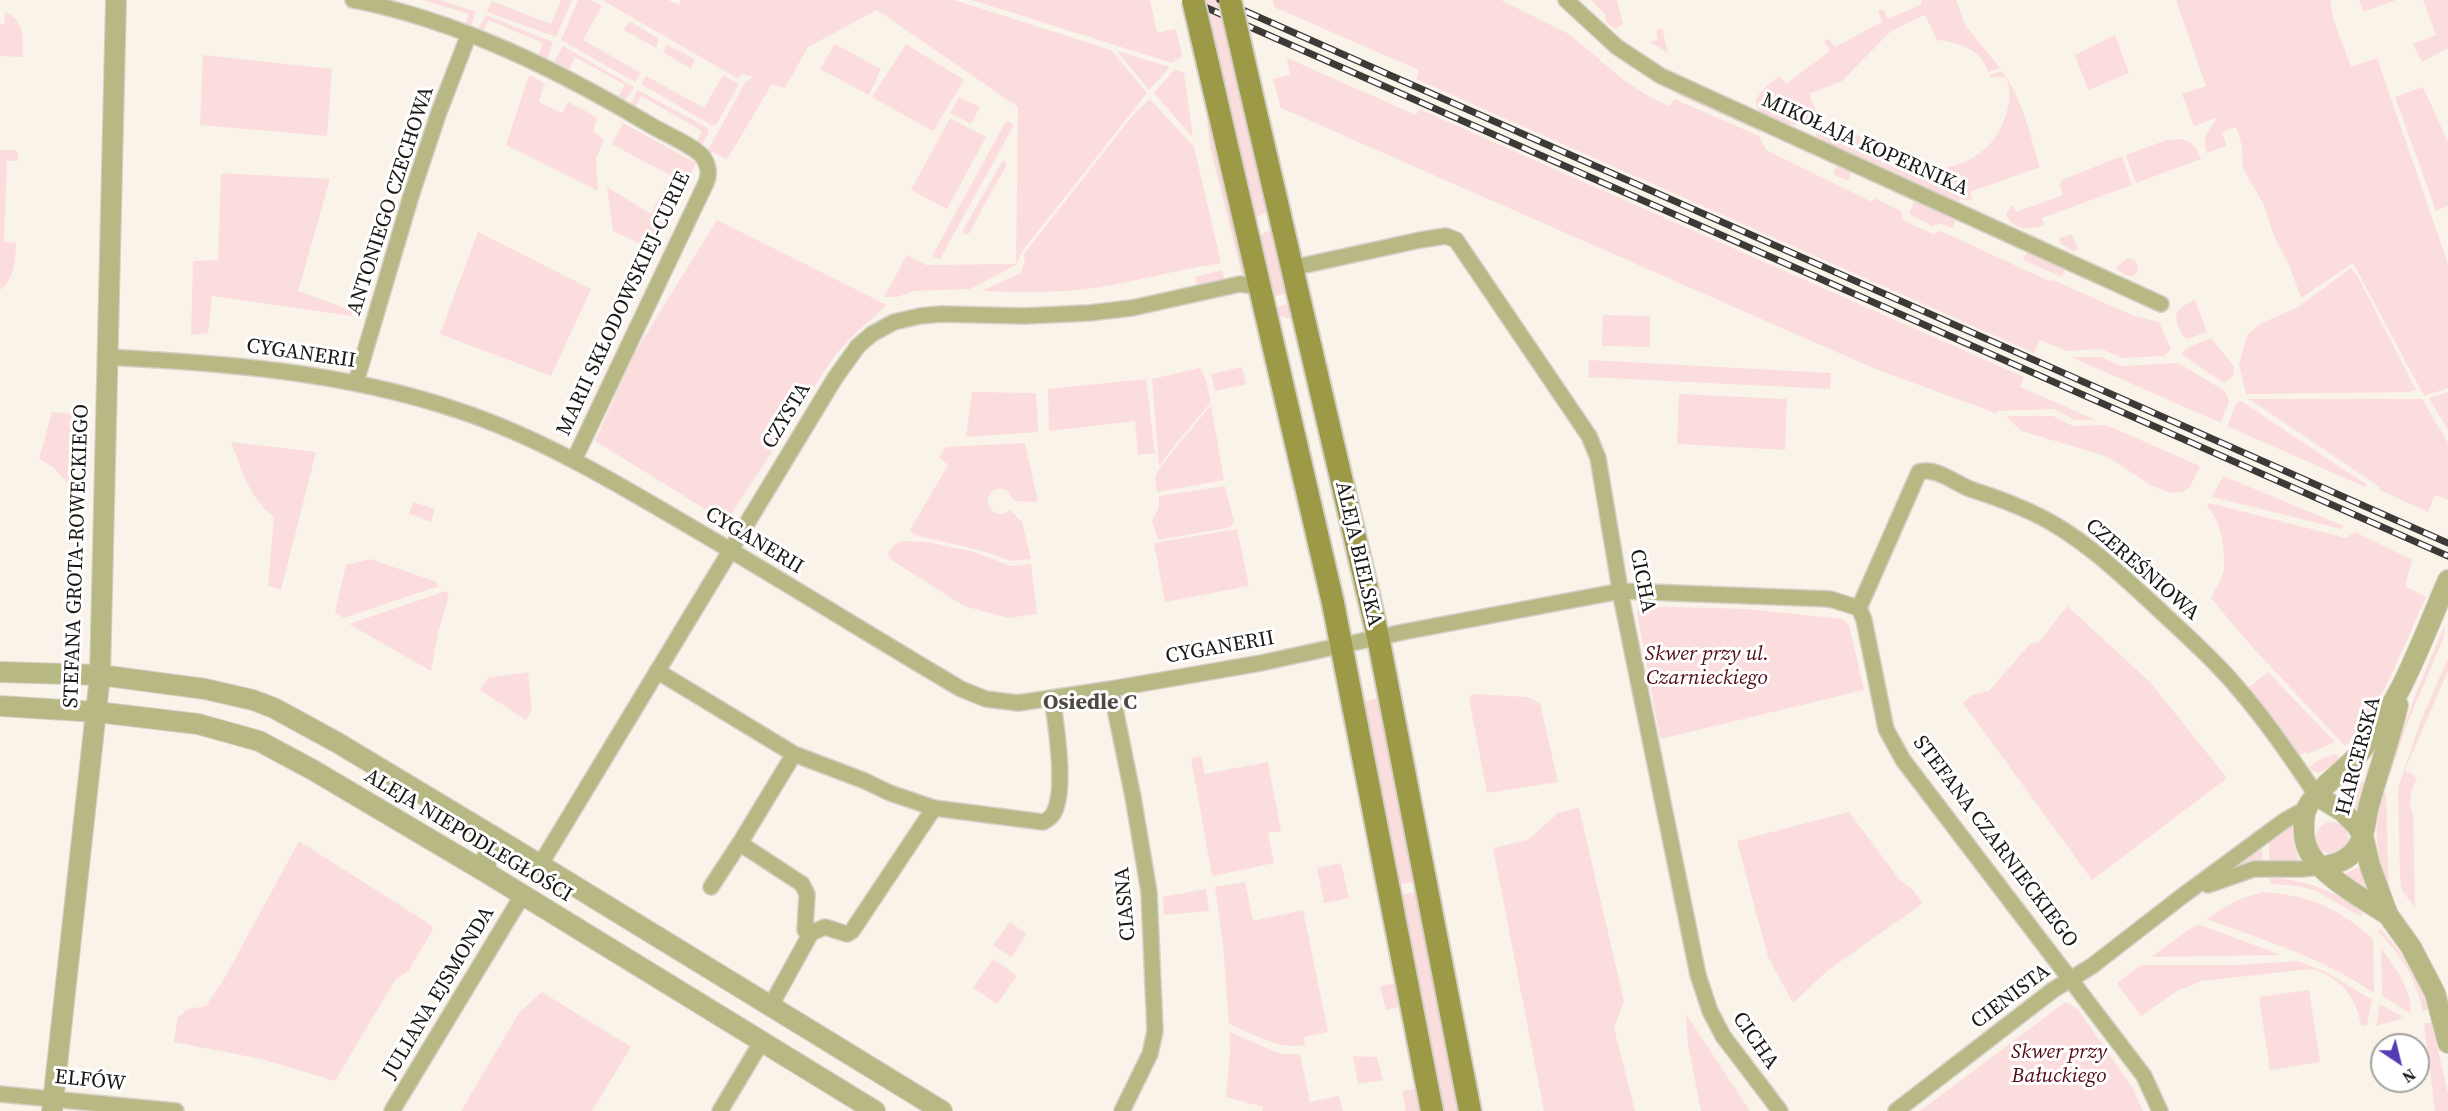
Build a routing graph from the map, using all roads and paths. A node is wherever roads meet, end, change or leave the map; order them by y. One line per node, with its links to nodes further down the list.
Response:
1 (116, 0): 14 (street, STEFANA GROTA-ROWECKIEGO)
2 (353, 0): 6 (street, MARII SKŁODOWSKIEJ-CURIE)
3 (1193, 0): 8 (main road, ALEJA BIELSKA, bridge)
4 (1230, 0): 7 (main road, ALEJA BIELSKA, bridge)
5 (1566, 0): 11 (street, MIKOŁAJA KOPERNIKA)
6 (469, 34): 15 (street, ANTONIEGO CZECHOWA); 16 (street, MARII SKŁODOWSKIEJ-CURIE)
7 (1284, 231): 8 (main road); 9 (main road, ALEJA BIELSKA)
8 (1250, 238): 10 (main road, ALEJA BIELSKA)
9 (1292, 268): 12 (main road, ALEJA BIELSKA); 19 (street, CICHA)
10 (1261, 287): 13 (main road, ALEJA BIELSKA); 17 (street, CZYSTA)
11 (2161, 304)
12 (1302, 309): 13 (main road); 21 (main road, ALEJA BIELSKA)
13 (1267, 315): 22 (main road, ALEJA BIELSKA)
14 (106, 357): 15 (street, CYGANERII); 25 (street, STEFANA GROTA-ROWECKIEGO)
15 (356, 382): 16 (street, CYGANERII)
16 (574, 460): 17 (street, CYGANERII)
17 (731, 550): 23 (street, CZYSTA); 28 (street, CYGANERII)
18 (2448, 580): 26 (street, HARCERSKA)
19 (1621, 591): 20 (street); 21 (street); 65 (street, CICHA)
20 (1859, 608): 32 (street, CZEREŚNIOWA); 47 (street, STEFANA CZARNIECKIEGO)
21 (1377, 638): 22 (street, CYGANERII); 64 (main road, ALEJA BIELSKA)
22 (1342, 646): 27 (street, CYGANERII); 63 (main road, ALEJA BIELSKA)
23 (657, 671): 31 (street); 37 (street, CZYSTA)
24 (0, 672): 25 (street, ALEJA NIEPODLEGŁOŚCI)
25 (100, 675): 30 (street, STEFANA GROTA-ROWECKIEGO); 36 (street, ALEJA NIEPODLEGŁOŚCI)
26 (2402, 688): 32 (street, HARCERSKA); 34 (street, HARCERSKA)
27 (1111, 689): 28 (street, CYGANERII); 62 (street, CIASNA)
28 (1052, 698): 33 (street)
29 (0, 706): 30 (street, ALEJA NIEPODLEGŁOŚCI)
30 (97, 712): 39 (street, ALEJA NIEPODLEGŁOŚCI); 56 (street, STEFANA GROTA-ROWECKIEGO)
31 (794, 754): 33 (street); 35 (street)
32 (2312, 802): 34 (street); 38 (street); 43 (street, CIENISTA)
33 (934, 808): 49 (street)
34 (2363, 836): 38 (street); 45 (street)
35 (743, 838): 40 (street); 46 (street)
36 (506, 844): 37 (street, ALEJA NIEPODLEGŁOŚCI); 39 (street)
37 (540, 865): 41 (street, ALEJA NIEPODLEGŁOŚCI)
38 (2320, 867): 43 (street, CIENISTA); 45 (street)
39 (487, 873): 42 (street, ALEJA NIEPODLEGŁOŚCI)
40 (711, 887)
41 (579, 890): 44 (street); 48 (street, ALEJA NIEPODLEGŁOŚCI)
42 (522, 896): 44 (street, ALEJA NIEPODLEGŁOŚCI); 58 (street, JULIANA EJSMONDA)
43 (2181, 897): 47 (street, CIENISTA)
44 (553, 915): 50 (street, ALEJA NIEPODLEGŁOŚCI)
45 (2388, 915): 53 (street)
46 (805, 930)
47 (2072, 979): 66 (street, CIENISTA); 67 (street, STEFANA CZARNIECKIEGO)
48 (741, 989): 49 (street, ALEJA NIEPODLEGŁOŚCI); 50 (street)
49 (770, 1007): 51 (street, ALEJA NIEPODLEGŁOŚCI)
50 (729, 1020): 52 (street, ALEJA NIEPODLEGŁOŚCI)
51 (811, 1032): 54 (street); 61 (street, ALEJA NIEPODLEGŁOŚCI)
52 (762, 1041): 54 (street, ALEJA NIEPODLEGŁOŚCI); 59 (street)
53 (2448, 1043)
54 (787, 1057): 60 (street, ALEJA NIEPODLEGŁOŚCI)
55 (0, 1094): 56 (street, ELFÓW)
56 (53, 1104): 57 (street, ELFÓW)
57 (176, 1111)
58 (392, 1111)
59 (720, 1111)
60 (875, 1111)
61 (942, 1111)
62 (1122, 1111)
63 (1432, 1111)
64 (1470, 1111)
65 (1780, 1111)
66 (1896, 1111)
67 (2160, 1111)

